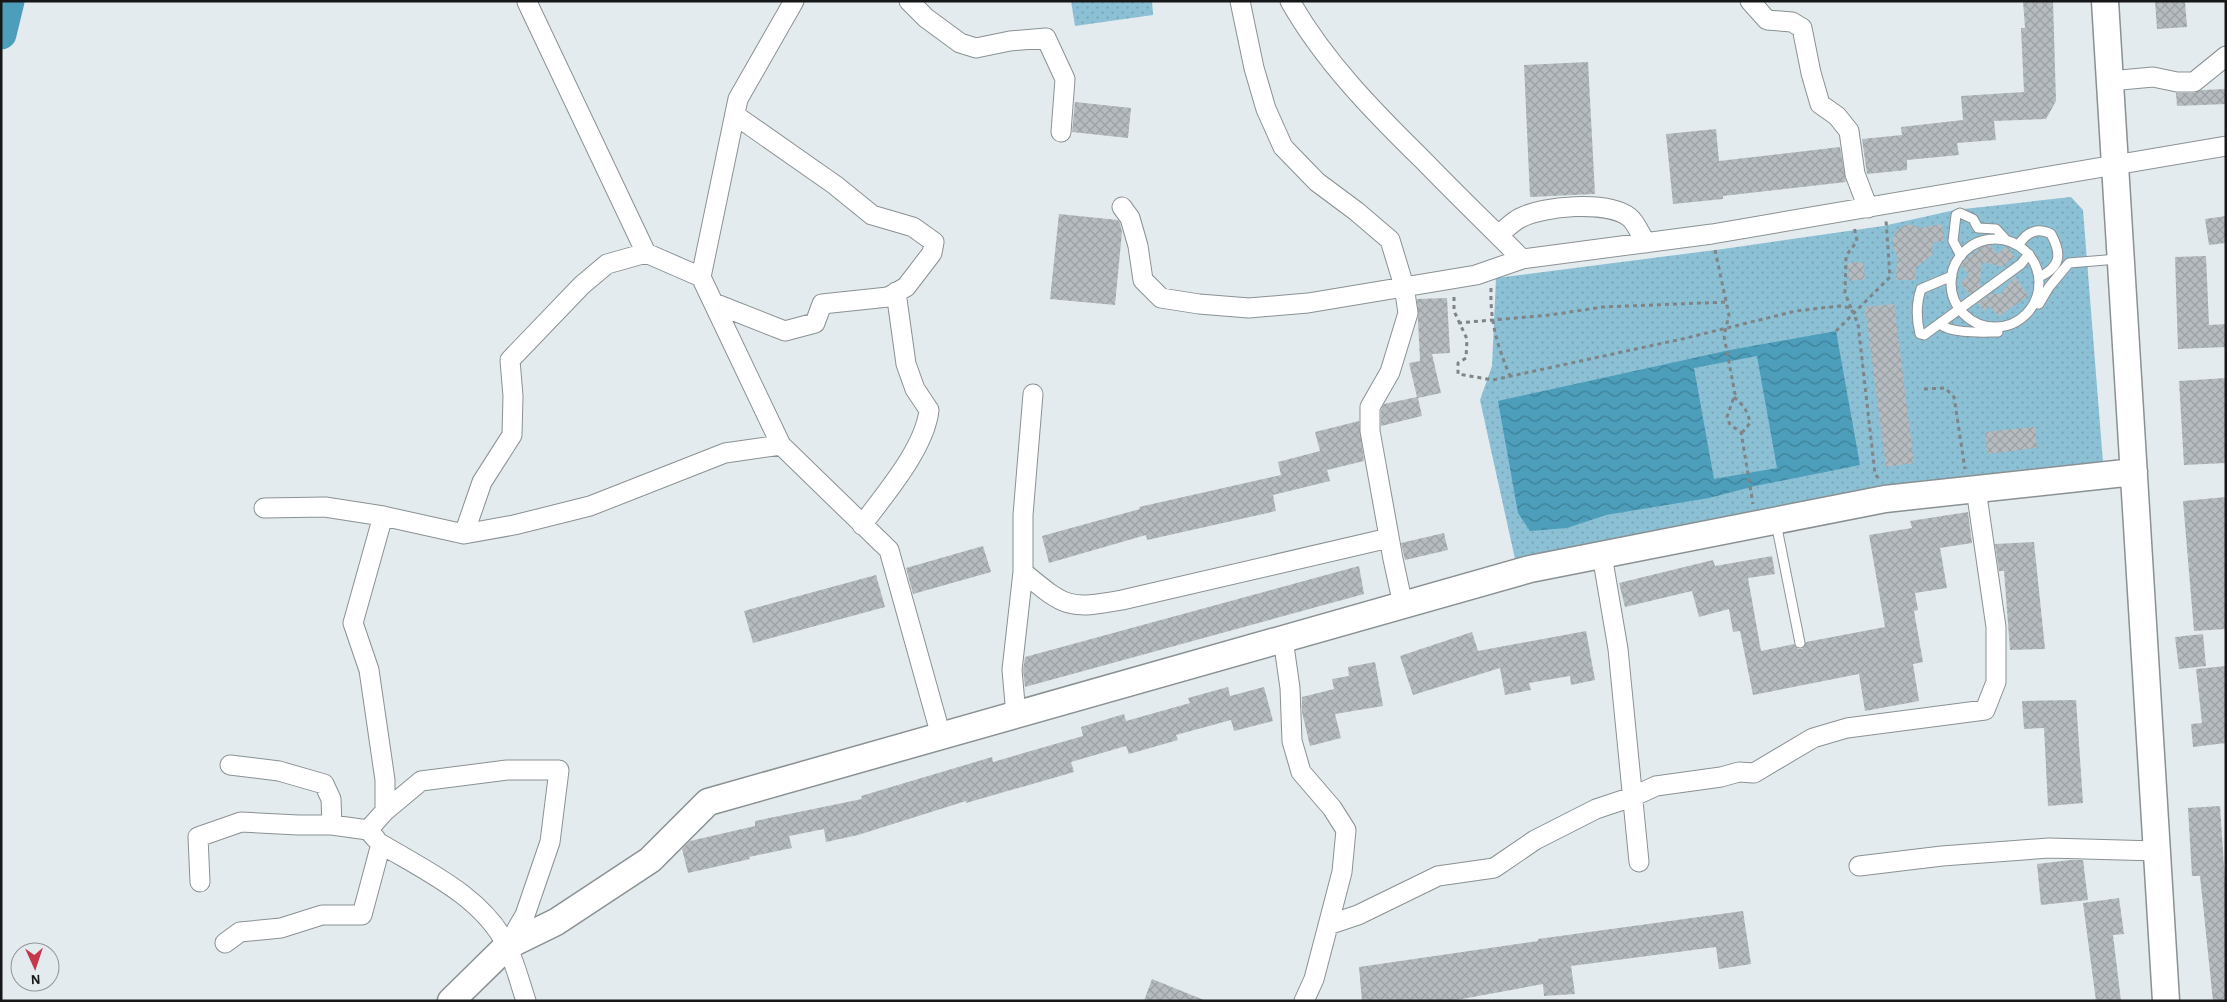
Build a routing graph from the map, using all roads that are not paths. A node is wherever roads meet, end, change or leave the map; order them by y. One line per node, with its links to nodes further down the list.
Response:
1 (794, 1): 10 (street)
2 (908, 1): 11 (street)
3 (1240, 1): 29 (street)
4 (1290, 1): 17 (street)
5 (1750, 1): 16 (street)
6 (2105, 1): 9 (street)
7 (527, 2): 21 (street)
8 (2226, 56): 9 (street)
9 (2110, 81): 13 (street)
10 (735, 115): 27 (street); 30 (street)
11 (1062, 132)
12 (2226, 146): 13 (street)
13 (2116, 166): 14 (street); 25 (street)
14 (1959, 203): 16 (street); 18 (lane); 23 (lane)
15 (1122, 207): 29 (street)
16 (1868, 208): 19 (street)
17 (1498, 235): 19 (street); 24 (street)
18 (2006, 240): 20 (lane); 23 (lane)
19 (1646, 243): 24 (street)
20 (2019, 245): 22 (lane); 28 (lane)
21 (646, 253): 27 (street); 42 (street)
22 (2029, 254): 28 (lane); 32 (lane)
23 (1960, 256): 26 (lane)
24 (1522, 259): 29 (street)
25 (2121, 259): 33 (lane); 36 (street)
26 (1952, 276): 32 (lane); 33 (lane)
27 (701, 277): 31 (street)
28 (2039, 277): 32 (lane)
29 (1404, 286): 43 (street)
30 (896, 292): 31 (street); 41 (street)
31 (714, 304): 35 (street)
32 (1960, 309): 33 (lane)
33 (1940, 324)
34 (1034, 394): 45 (street)
35 (781, 445): 41 (street); 42 (street)
36 (2134, 472): 37 (street); 57 (street)
37 (1976, 489): 40 (street); 52 (street)
38 (264, 508): 39 (street)
39 (383, 516): 42 (street); 53 (street)
40 (1766, 523): 44 (street); 48 (lane)
41 (862, 525): 50 (street)
42 (464, 534)
43 (1389, 538): 45 (street); 46 (street)
44 (1602, 555): 46 (street); 52 (street)
45 (1023, 572): 49 (street)
46 (1403, 605): 47 (street)
47 (1283, 639): 49 (street); 61 (street)
48 (1800, 643)
49 (1016, 715): 50 (street)
50 (941, 736): 63 (street)
51 (230, 765): 54 (street)
52 (1632, 797): 58 (street); 61 (street)
53 (385, 811): 55 (street); 63 (street)
54 (332, 825): 55 (street); 60 (street)
55 (368, 830): 56 (street)
56 (381, 844): 62 (street); 63 (street)
57 (2157, 850): 59 (street); 67 (street)
58 (1639, 862)
59 (1860, 866)
60 (200, 882)
61 (1328, 925): 66 (street)
62 (225, 943)
63 (507, 946): 64 (street); 65 (street)
64 (451, 1001)
65 (526, 1001)
66 (1304, 1001)
67 (2166, 1001)

